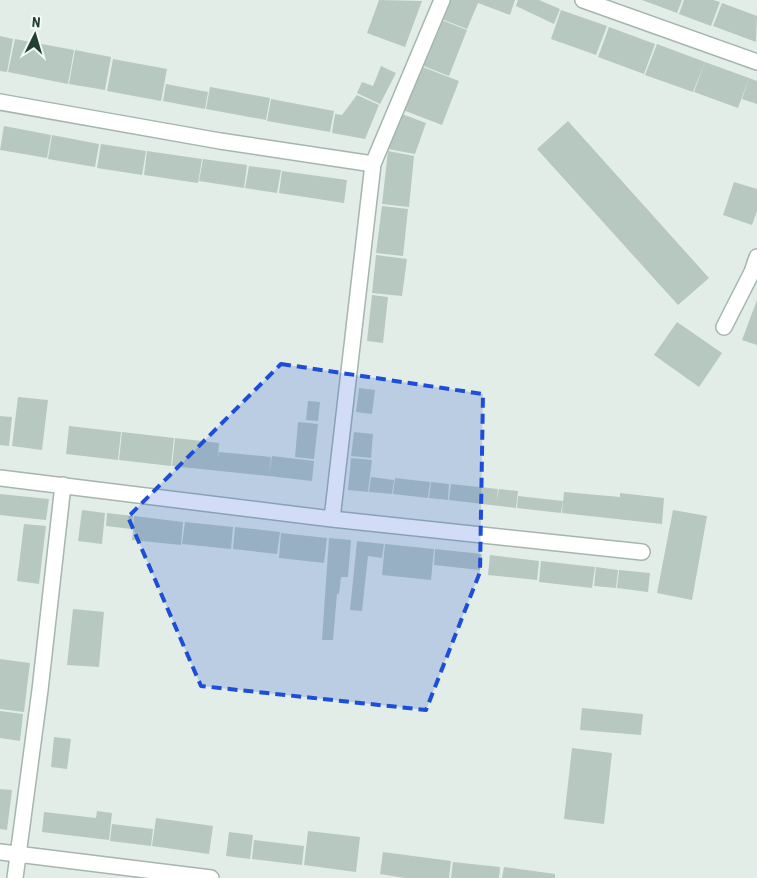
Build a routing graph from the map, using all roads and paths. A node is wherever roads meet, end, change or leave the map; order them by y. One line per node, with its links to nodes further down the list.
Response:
1 (442, 0): 5 (street)
2 (583, 0): 3 (street)
3 (757, 62)
4 (0, 102): 5 (street)
5 (373, 164): 10 (street)
6 (757, 257): 7 (street)
7 (724, 327)
8 (0, 478): 9 (street)
9 (63, 485): 10 (street); 13 (street)
10 (332, 519): 11 (street)
11 (642, 552)
12 (0, 852): 13 (street)
13 (18, 854): 14 (street); 15 (street)
14 (15, 878)
15 (211, 878)

